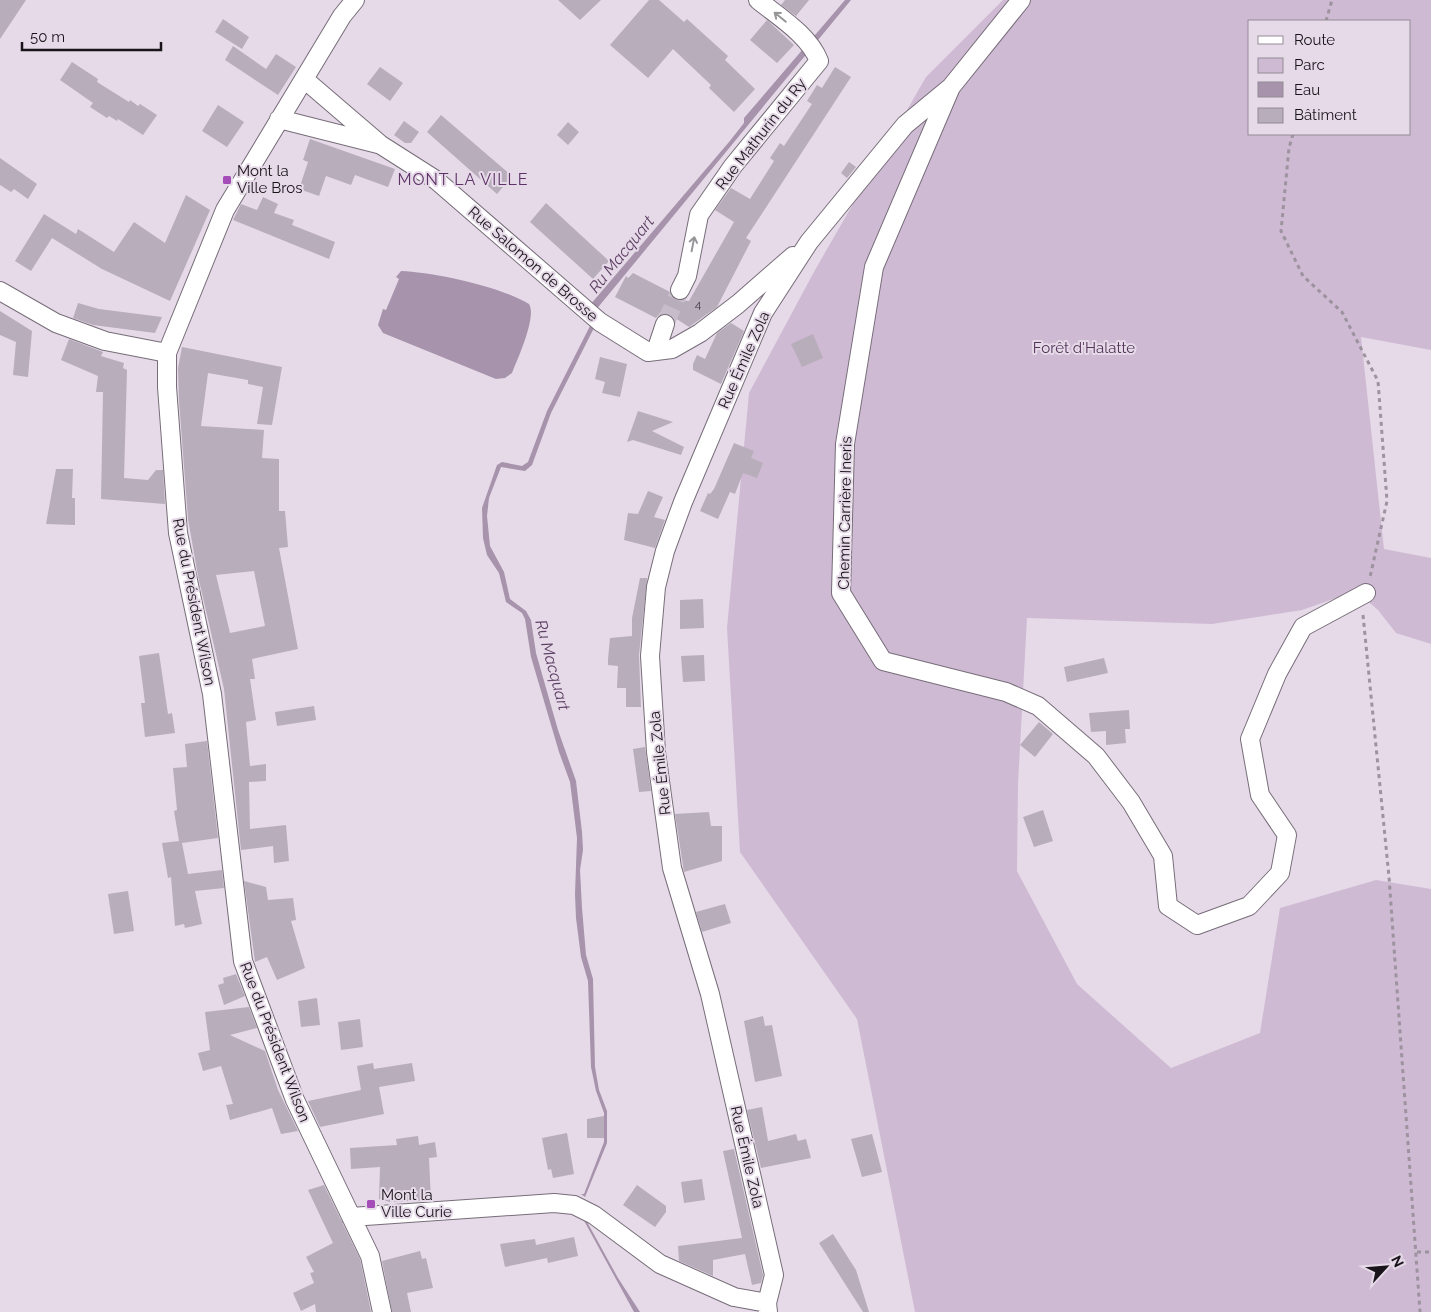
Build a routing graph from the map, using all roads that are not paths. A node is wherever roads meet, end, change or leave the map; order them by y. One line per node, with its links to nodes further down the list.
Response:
1 (355, 0): 4 (street, Rue du Président Wilson)
2 (758, 0): 9 (street, Rue Mathurin du Ry, one-way to 2)
3 (1021, 0): 5 (street)
4 (304, 79): 6 (street, Rue du Président Wilson); 7 (street, Rue Salomon de Brosse)
5 (951, 87): 8 (street); 14 (street, Chemin Carrière Ineris)
6 (279, 119): 7 (street, Rue Salomon de Brosse); 13 (street, Rue du Président Wilson)
7 (382, 145): 12 (street, Rue Salomon de Brosse)
8 (809, 242): 12 (street); 16 (street, Rue Émile Zola)
9 (680, 290)
10 (0, 292): 13 (street)
11 (665, 324): 12 (street)
12 (656, 351)
13 (167, 353): 15 (street, Rue du Président Wilson)
14 (1366, 593)
15 (351, 1217): 16 (street); 17 (street, Rue du Président Wilson)
16 (767, 1307)
17 (382, 1312)

